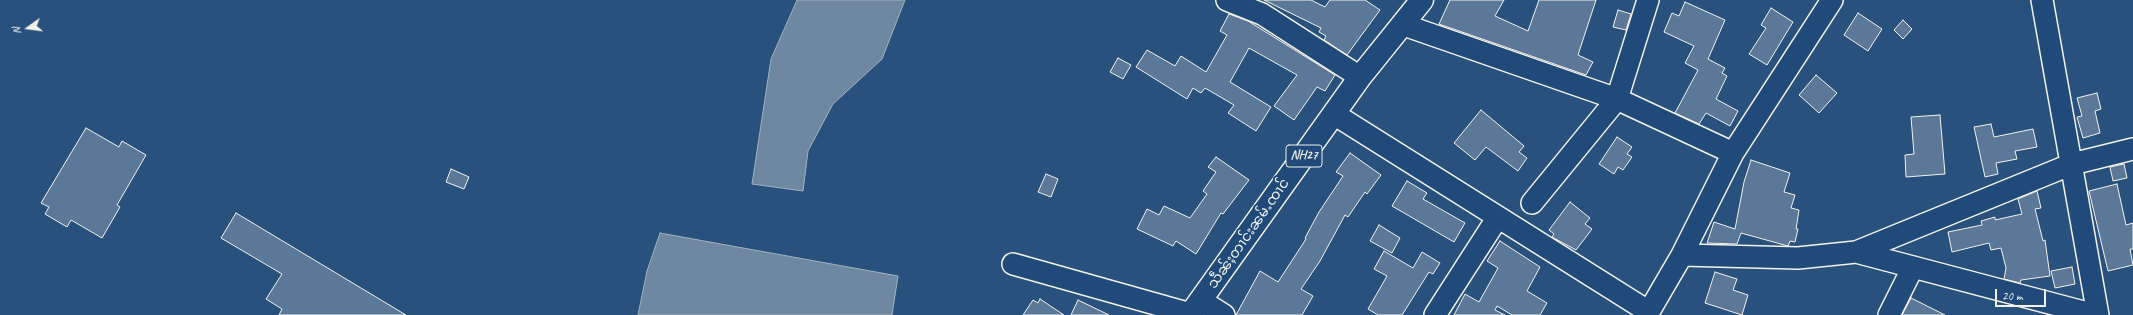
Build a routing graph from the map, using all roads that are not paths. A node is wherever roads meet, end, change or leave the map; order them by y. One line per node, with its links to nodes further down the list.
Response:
1 (1227, 0): 7 (street)
2 (1422, 0): 6 (highway, သဵၼ်ႈတၢင်းၼမ်ႉၸၢင် / NH27)
3 (1648, 0): 8 (street)
4 (1832, 0): 11 (street)
5 (2042, 0): 12 (street)
6 (1404, 25): 7 (highway, သဵၼ်ႈတၢင်းၼမ်ႉၸၢင် / NH27); 8 (street)
7 (1360, 77): 9 (highway, သဵၼ်ႈတၢင်းၼမ်ႉၸၢင် / NH27)
8 (1617, 99): 11 (street); 13 (street)
9 (1334, 114): 14 (street); 19 (highway, သဵၼ်ႈတၢင်းၼမ်ႉၸၢင် / NH27)
10 (2133, 149): 12 (street)
11 (1733, 152): 16 (street)
12 (2072, 164): 15 (street); 25 (street)
13 (1532, 203)
14 (1498, 217): 20 (street); 22 (street)
15 (1856, 252): 16 (street); 18 (street)
16 (1682, 254): 20 (street)
17 (1013, 264): 19 (street)
18 (1913, 267): 23 (street); 24 (street)
19 (1194, 310): 21 (street)
20 (1648, 313)
21 (1224, 315)
22 (1435, 315)
23 (1890, 315)
24 (2095, 315)
25 (2098, 315)

